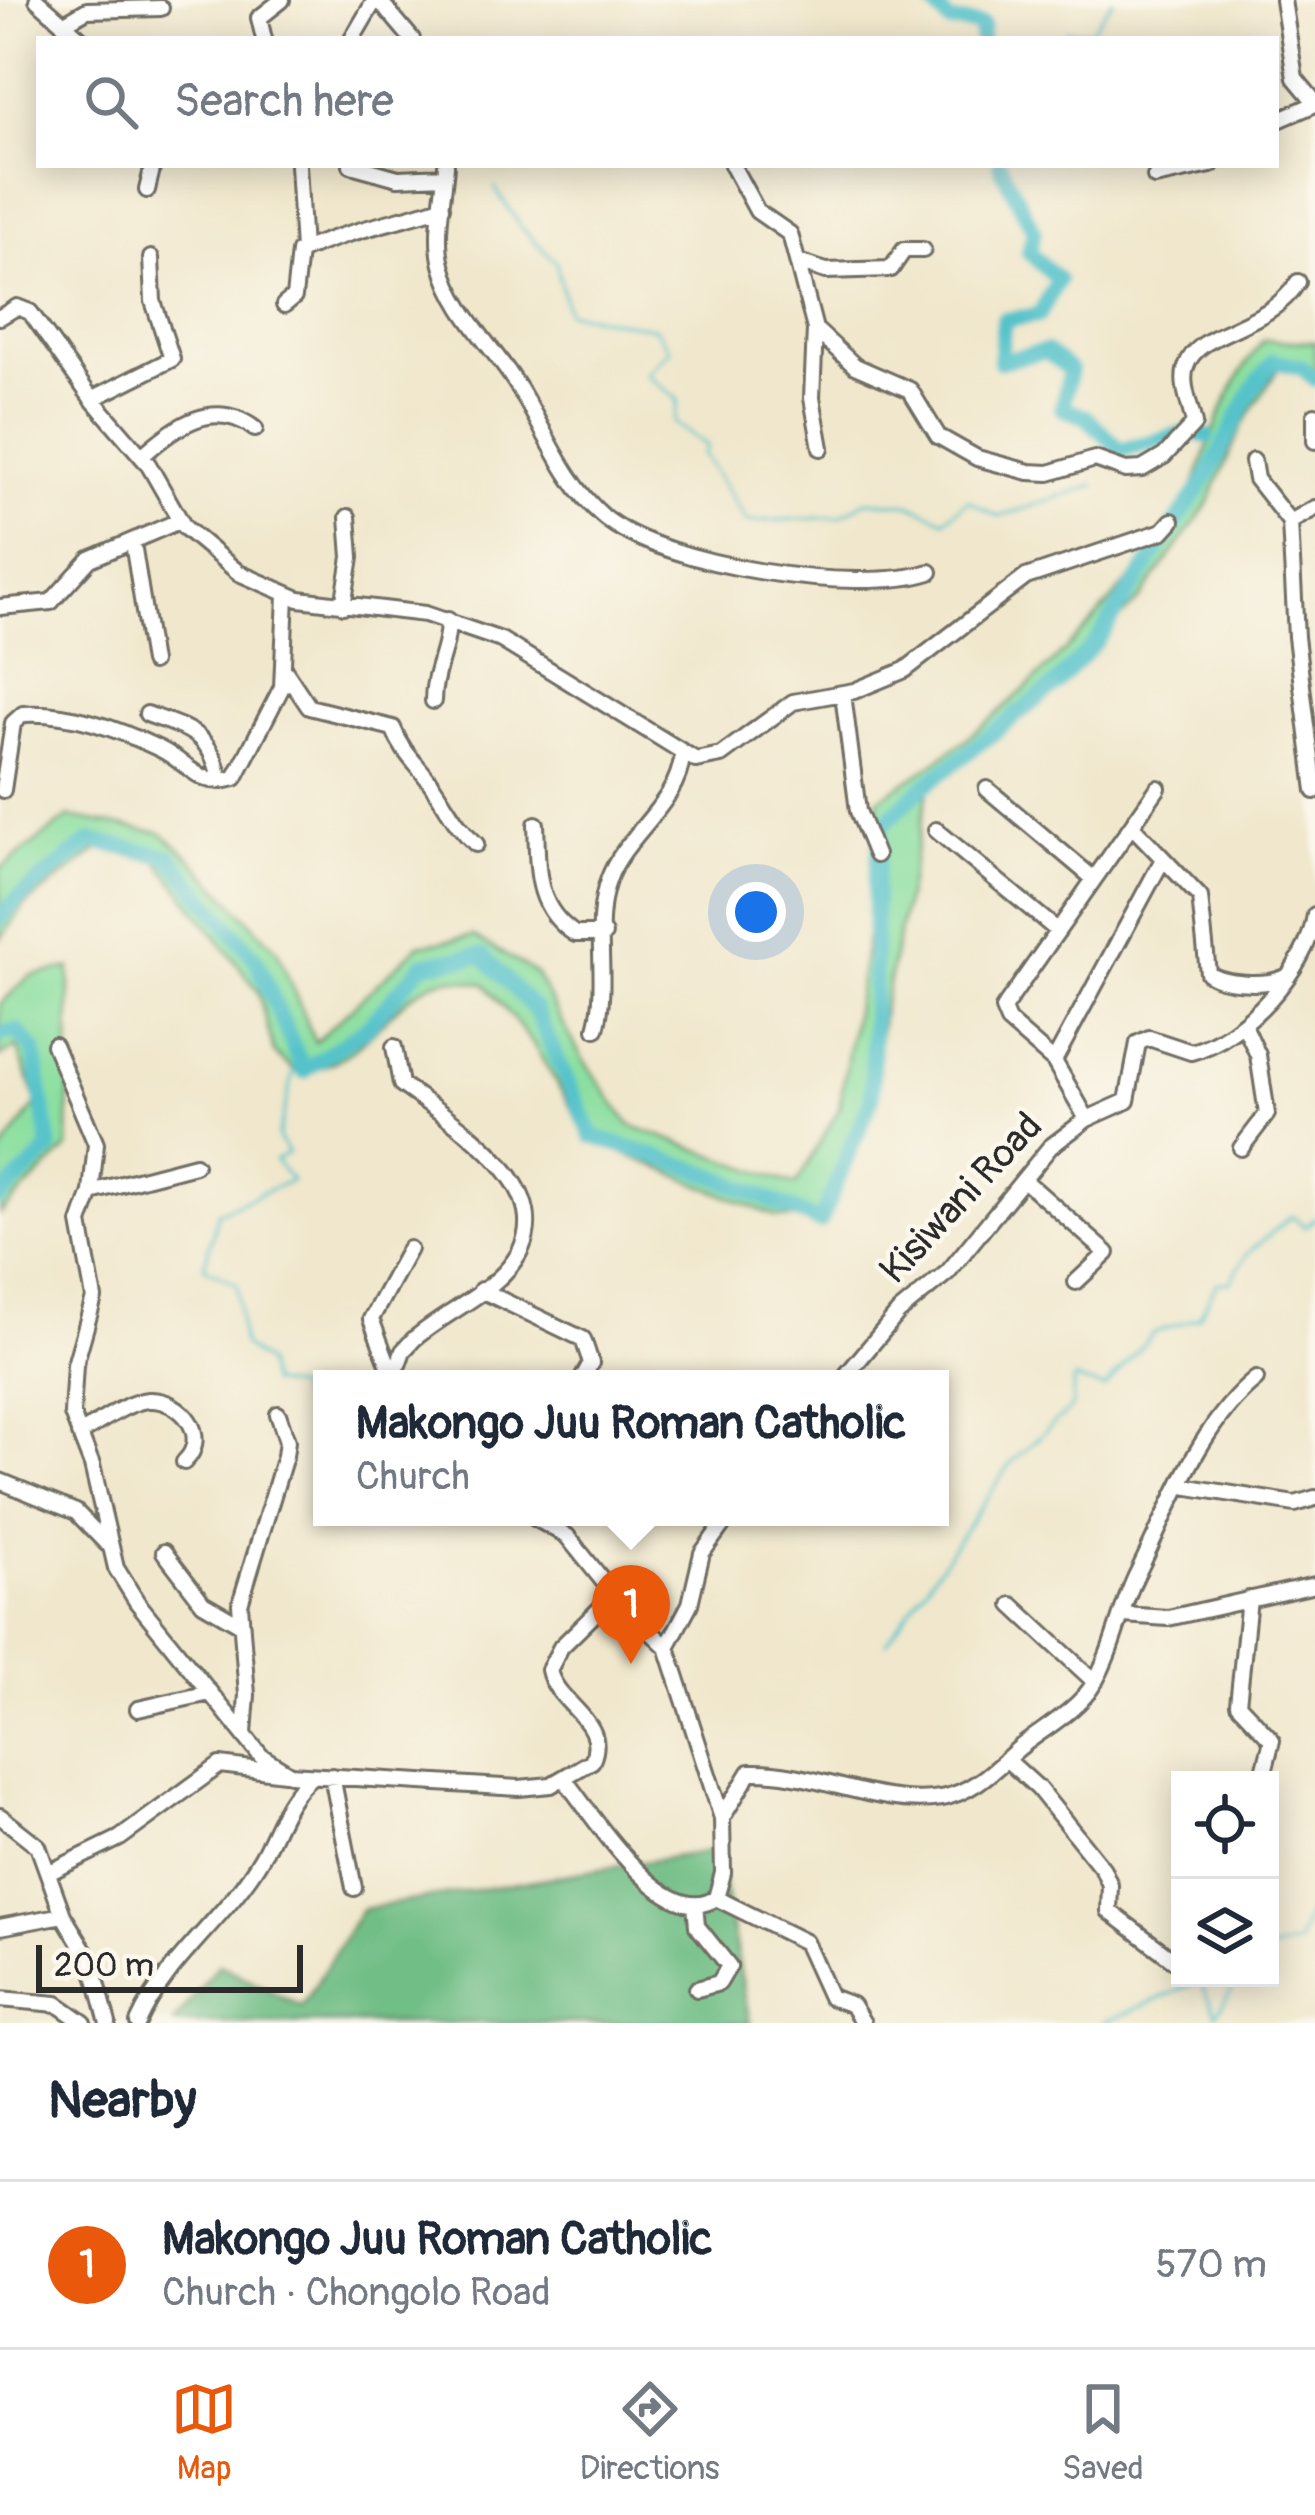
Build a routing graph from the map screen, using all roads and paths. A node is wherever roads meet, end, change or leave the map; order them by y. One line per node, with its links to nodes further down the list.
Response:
1 (37, 0): 6 (street)
2 (282, 0): 8 (street)
3 (377, 0): 9 (street); 10 (street)
4 (1283, 0): 11 (street)
5 (161, 8): 6 (street)
6 (63, 24): 7 (street)
7 (77, 36)
8 (263, 36)
9 (354, 36)
10 (409, 36)
11 (1283, 67): 12 (street)
12 (1315, 103): 13 (street)
13 (1279, 120)
14 (152, 168): 21 (street)
15 (298, 168): 23 (street)
16 (362, 168): 19 (street)
17 (734, 168): 26 (street)
18 (1197, 168): 20 (street)
19 (446, 170): 22 (street)
20 (1155, 177)
21 (147, 190)
22 (442, 207): 23 (street); 44 (street)
23 (303, 250): 28 (street)
24 (923, 250): 26 (street)
25 (151, 258): 31 (street)
26 (797, 262): 30 (street)
27 (1298, 282): 30 (street)
28 (284, 305)
29 (0, 317): 31 (street)
30 (815, 329): 35 (street)
31 (92, 399): 36 (street)
32 (1315, 416): 34 (street)
33 (255, 429): 36 (street)
34 (1315, 441)
35 (821, 448)
36 (142, 456): 40 (street)
37 (1253, 461): 42 (street)
38 (1315, 508): 42 (street)
39 (348, 518): 46 (street)
40 (179, 521): 43 (street); 45 (street)
41 (1172, 521): 51 (street)
42 (1290, 522): 54 (street)
43 (133, 543): 47 (street); 49 (street)
44 (930, 572)
45 (286, 596): 46 (street); 50 (street)
46 (343, 606): 48 (street)
47 (0, 607)
48 (448, 620): 52 (street); 55 (street)
49 (152, 662)
50 (285, 671): 56 (street); 64 (street)
51 (843, 694): 55 (street); 65 (street)
52 (433, 701)
53 (147, 714): 56 (street)
54 (1312, 726): 60 (street)
55 (682, 757): 70 (street)
56 (220, 781): 59 (street)
57 (1158, 788): 62 (street)
58 (987, 789): 67 (street)
59 (3, 790)
60 (1315, 791)
61 (536, 824): 70 (street)
62 (1132, 826): 66 (street); 67 (street)
63 (936, 830): 69 (street)
64 (476, 844)
65 (876, 855)
66 (1163, 859): 71 (street); 76 (street)
67 (1094, 880): 69 (street)
68 (1315, 915): 71 (street, Kisiwani Road)
69 (1058, 931): 76 (street)
70 (604, 934): 73 (street)
71 (1288, 976): 72 (street, Kisiwani Road)
72 (1244, 1025): 77 (street, Kisiwani Road); 78 (street)
73 (596, 1029)
74 (54, 1045): 81 (street)
75 (394, 1047): 84 (street)
76 (1054, 1061): 77 (street)
77 (1087, 1119): 80 (street, Kisiwani Road)
78 (1241, 1148)
79 (194, 1165): 81 (street)
80 (1024, 1180): 83 (street); 88 (street, Kisiwani Road)
81 (91, 1192): 91 (street)
82 (409, 1249): 85 (street)
83 (1076, 1282)
84 (481, 1290): 86 (street); 87 (street)
85 (390, 1370)
86 (397, 1370)
87 (587, 1370)
88 (850, 1370)
89 (1256, 1379): 94 (street)
90 (278, 1414): 105 (street)
91 (79, 1434): 92 (street); 98 (street)
92 (184, 1462)
93 (0, 1481): 98 (street)
94 (1183, 1486): 95 (street); 104 (street)
95 (1315, 1498)
96 (558, 1526): 101 (street)
97 (722, 1526): 106 (street)
98 (110, 1549): 108 (street)
99 (164, 1552): 105 (street)
100 (1315, 1586): 102 (street)
101 (615, 1594): 106 (street); 116 (street)
102 (1250, 1599): 104 (street); 112 (street)
103 (1012, 1605): 107 (street)
104 (1124, 1615): 107 (street)
105 (241, 1624): 110 (street)
106 (667, 1647): 118 (street)
107 (1095, 1682): 111 (street)
108 (211, 1693): 109 (street); 110 (street)
109 (138, 1708)
110 (244, 1733): 113 (street)
111 (1006, 1759): 118 (street); 125 (street)
112 (1264, 1771)
113 (290, 1774): 115 (street); 119 (street)
114 (332, 1776): 115 (street); 116 (street); 120 (street)
115 (311, 1777): 130 (street)
116 (564, 1779): 122 (street)
117 (0, 1816): 119 (street)
118 (722, 1818): 121 (street)
119 (48, 1873): 123 (street)
120 (354, 1888)
121 (716, 1898): 122 (street); 131 (street)
122 (695, 1905): 126 (street)
123 (63, 1915): 124 (street); 129 (street)
124 (0, 1927)
125 (1171, 1958)
126 (697, 1989)
127 (0, 1999): 128 (street)
128 (84, 2023)
129 (108, 2023)
130 (139, 2023)
131 (863, 2023)

